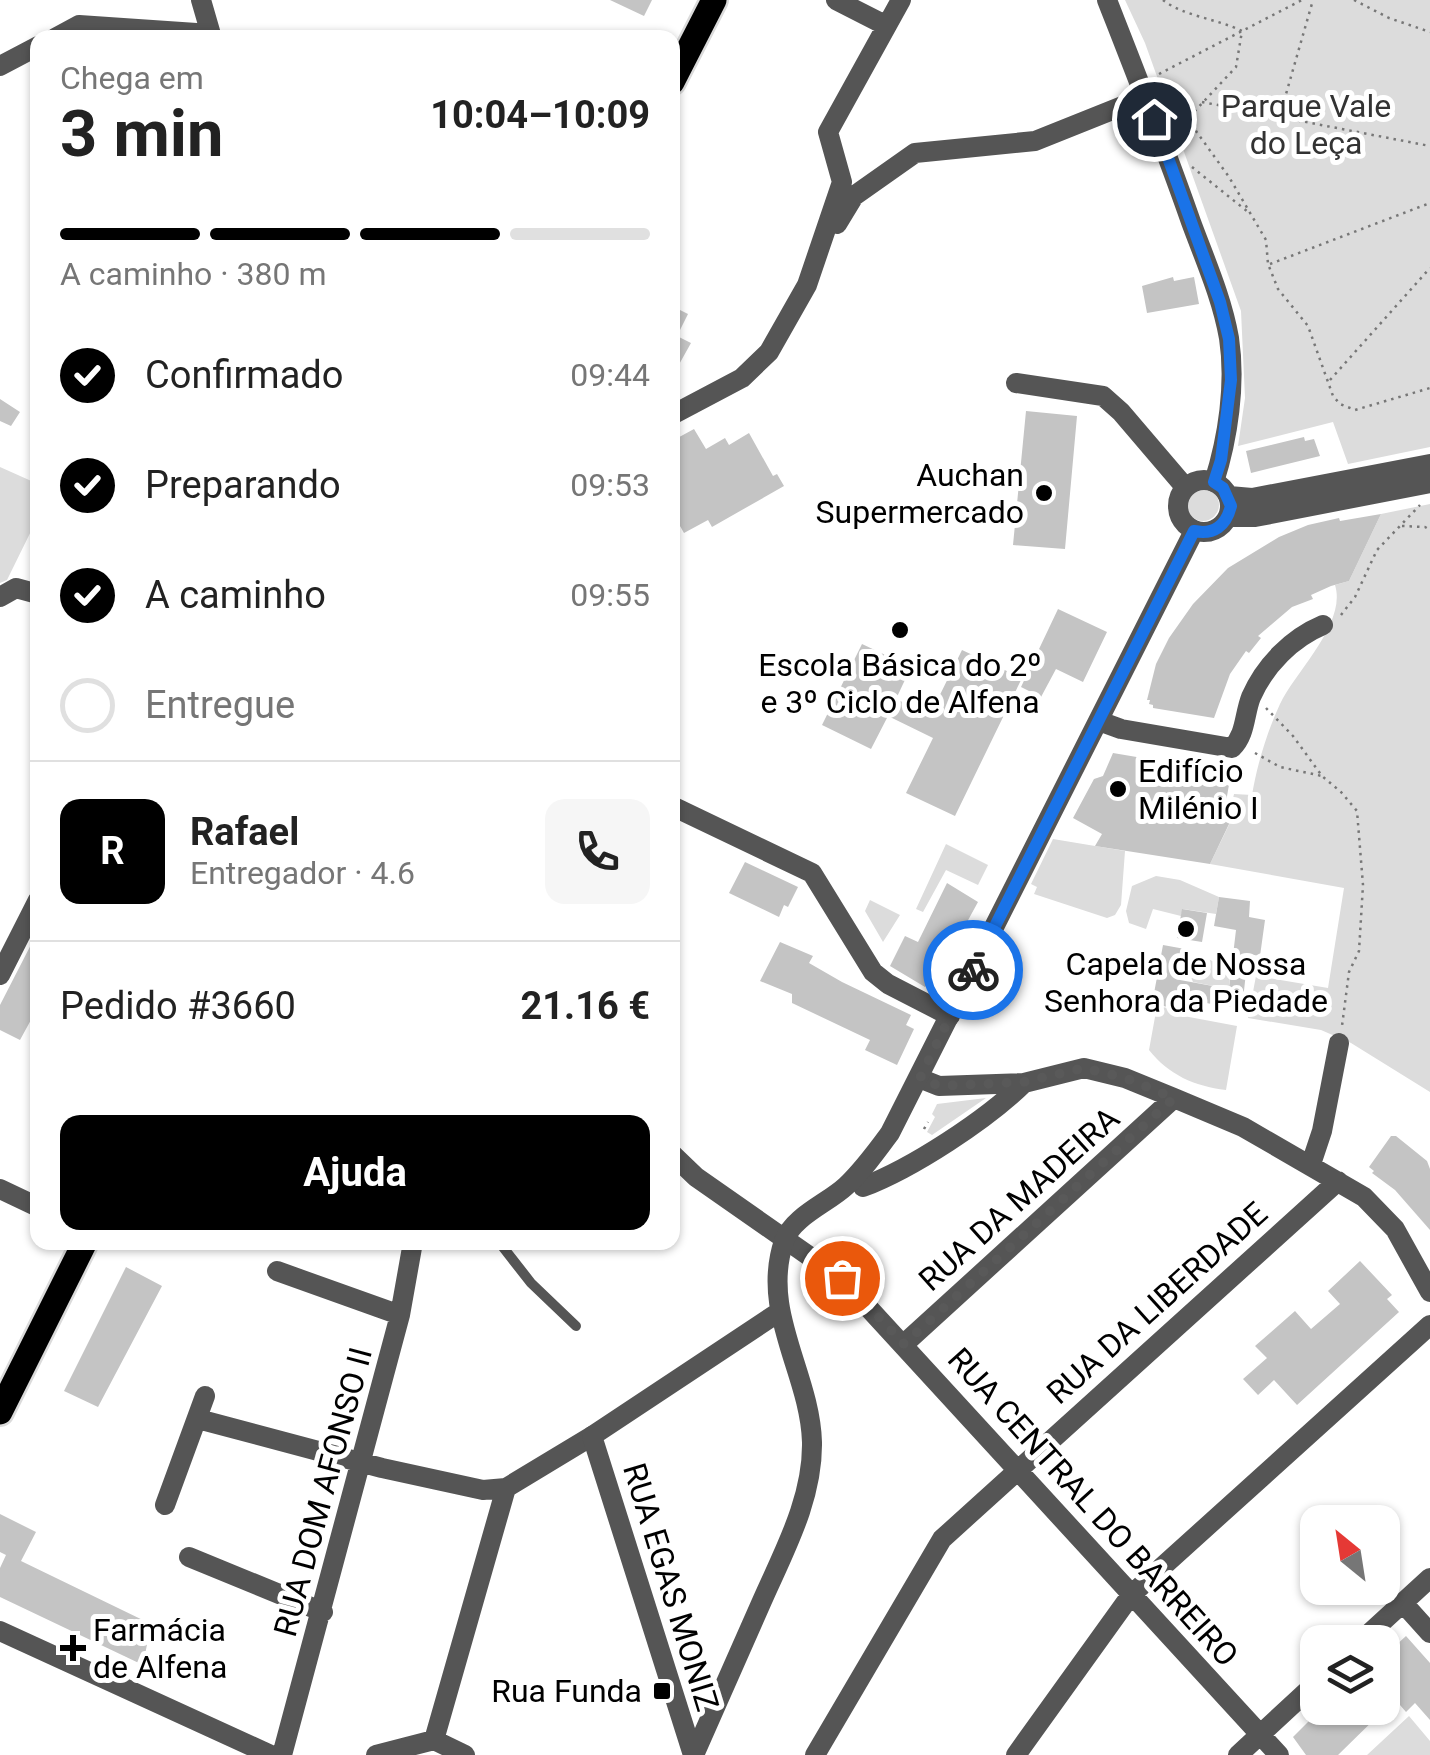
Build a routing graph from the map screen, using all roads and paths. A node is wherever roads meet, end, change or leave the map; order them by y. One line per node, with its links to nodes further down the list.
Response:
1 (202, 0): 13 (street)
2 (714, 0): 18 (main road)
3 (836, 0): 10 (street)
4 (901, 0): 10 (street)
5 (1106, 0): 19 (street)
6 (1163, 0): 14 (path)
7 (1302, 0): 14 (path)
8 (1313, 0): 21 (path)
9 (1354, 0): 15 (path)
10 (884, 25): 25 (street)
11 (69, 30): 12 (street)
12 (139, 30)
13 (210, 30)
14 (1242, 31): 19 (path); 20 (path)
15 (1430, 32)
16 (30, 50): 17 (street)
17 (0, 66)
18 (680, 66)
19 (1142, 90): 23 (street); 24 (street)
20 (1200, 101): 21 (path); 27 (path)
21 (1279, 116): 22 (path)
22 (1430, 146)
23 (1169, 159): 27 (path); 39 (street)
24 (891, 168): 25 (street); 29 (street)
25 (842, 182): 29 (street)
26 (1430, 203): 28 (path)
27 (1253, 216): 28 (path)
28 (1268, 264): 31 (path)
29 (814, 266): 34 (street)
30 (1430, 268): 31 (path)
31 (1329, 382): 33 (path)
32 (1016, 383): 37 (street)
33 (1430, 388)
34 (680, 411)
35 (1430, 464): 39 (street)
36 (1430, 482): 39 (street)
37 (1185, 487): 39 (street); 42 (street)
38 (1430, 495): 40 (path)
39 (1224, 498): 42 (street)
40 (1401, 526): 41 (path); 45 (path)
41 (1430, 530)
42 (1194, 531): 47 (street)
43 (30, 592): 44 (street)
44 (0, 597)
45 (1323, 625): 46 (street)
46 (1251, 697): 48 (street); 49 (path)
47 (1099, 722): 48 (street); 53 (street)
48 (1234, 747): 49 (path)
49 (1322, 776): 54 (path)
50 (680, 810): 53 (street)
51 (30, 916): 52 (street)
52 (0, 974)
53 (950, 1016): 55 (street)
54 (1339, 1042): 61 (street)
55 (920, 1078): 56 (street); 66 (street)
56 (1024, 1082): 57 (street); 63 (street)
57 (1174, 1098): 61 (street); 76 (street, RUA DA MADEIRA)
58 (928, 1122): 59 (path)
59 (924, 1129)
60 (680, 1162): 66 (street, RUA CENTRAL DO BARREIRO)
61 (1311, 1164): 62 (street)
62 (1338, 1181): 71 (street); 82 (street, RUA DA LIBERDADE)
63 (862, 1187)
64 (0, 1189): 65 (street)
65 (30, 1203)
66 (785, 1238): 72 (street); 76 (street, RUA CENTRAL DO BARREIRO)
67 (81, 1250): 78 (main road)
68 (412, 1250): 73 (street, RUA DOM AFONSO II)
69 (506, 1250): 75 (lane)
70 (276, 1271): 73 (street)
71 (1430, 1292)
72 (779, 1312): 80 (street); 100 (street)
73 (400, 1315): 81 (street, RUA DOM AFONSO II)
74 (1430, 1325): 87 (street)
75 (576, 1326)
76 (904, 1344): 82 (street, RUA CENTRAL DO BARREIRO)
77 (205, 1396): 79 (street)
78 (0, 1412)
79 (198, 1419): 81 (street); 84 (street)
80 (592, 1436): 83 (street); 100 (street, RUA EGAS MONIZ)
81 (362, 1463): 83 (street); 89 (street, RUA DOM AFONSO II)
82 (1016, 1469): 87 (street, RUA CENTRAL DO BARREIRO); 101 (street, RUA DA LIBERDADE)
83 (506, 1488): 95 (street)
84 (165, 1506)
85 (189, 1557): 89 (street)
86 (1430, 1578): 88 (street)
87 (1132, 1594): 94 (street, RUA CENTRAL DO BARREIRO); 102 (street)
88 (1403, 1603): 90 (street); 92 (street)
89 (323, 1612): 97 (street, RUA DOM AFONSO II)
90 (1379, 1625)
91 (5, 1630): 96 (street)
92 (1430, 1634)
93 (1300, 1698): 94 (street)
94 (1260, 1735): 103 (street); 104 (street, RUA CENTRAL DO BARREIRO)
95 (434, 1740): 98 (street); 99 (street)
96 (271, 1755)
97 (282, 1755)
98 (376, 1755)
99 (465, 1755)
100 (693, 1755)
101 (815, 1755)
102 (1016, 1755)
103 (1238, 1755)
104 (1279, 1755)

